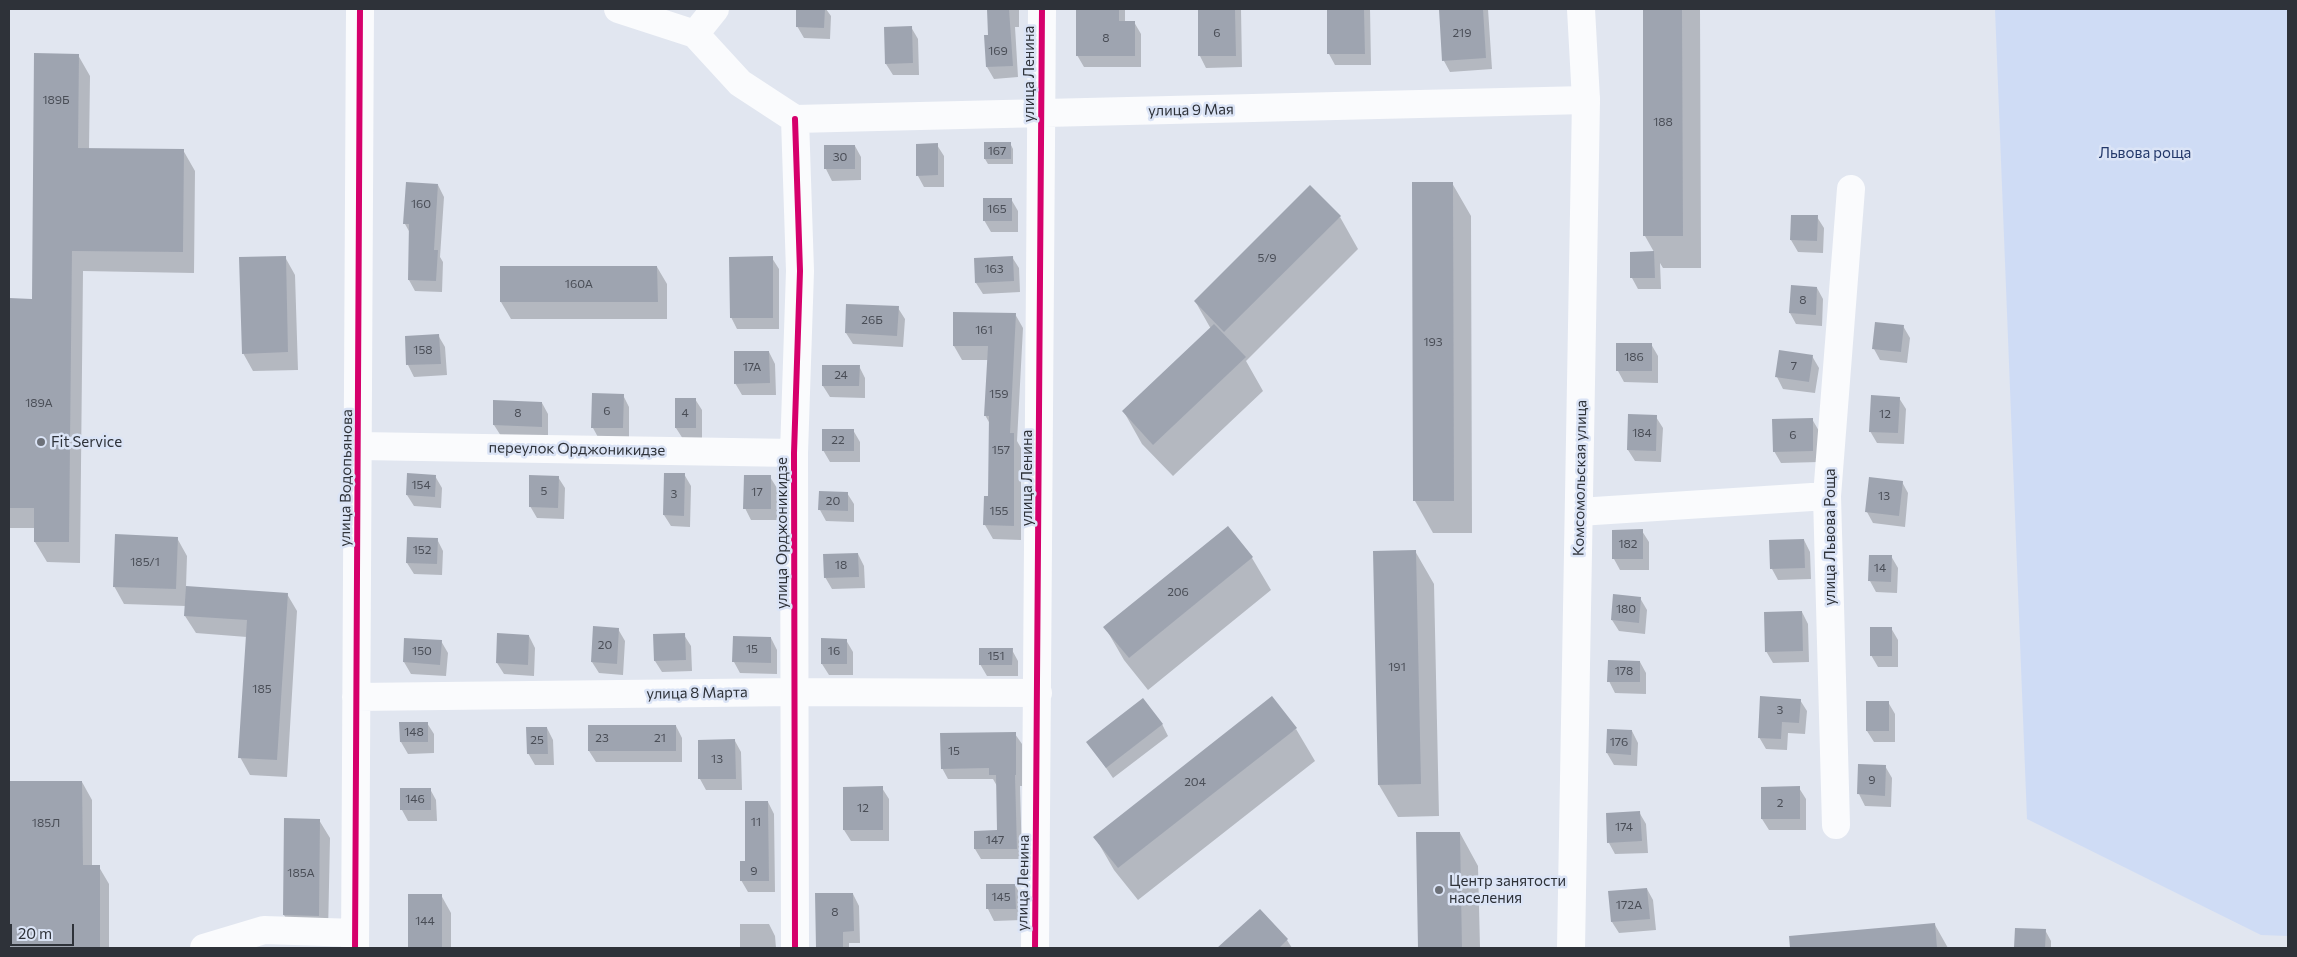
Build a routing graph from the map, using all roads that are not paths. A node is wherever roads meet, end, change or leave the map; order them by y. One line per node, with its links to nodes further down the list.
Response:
1 (360, 9): 11 (street, улица Водопьянова)
2 (618, 9): 6 (street)
3 (715, 9): 6 (street)
4 (1042, 9): 8 (street, улица Ленина)
5 (1581, 9): 7 (street, Комсомольская улица)
6 (695, 34): 9 (street)
7 (1586, 100): 8 (street, улица 9 Мая); 14 (street, Комсомольская улица)
8 (1042, 114): 9 (street, улица 9 Мая); 16 (street, улица Ленина)
9 (795, 118): 12 (street, улица Орджоникидзе)
10 (1851, 188): 13 (street, улица Львова Роща)
11 (359, 446): 12 (street, переулок Орджоникидзе); 17 (street, улица Водопьянова)
12 (794, 453): 15 (street, улица Орджоникидзе)
13 (1827, 496): 14 (street); 18 (street, улица Львова Роща)
14 (1579, 512): 23 (street, Комсомольская улица)
15 (794, 692): 16 (street, улица 8 Марта); 17 (street, улица 8 Марта); 21 (street, улица Орджоникидзе)
16 (1038, 693): 22 (street, улица Ленина)
17 (356, 697): 19 (street, улица Водопьянова)
18 (1836, 825)
19 (355, 941): 20 (street)
20 (204, 948)
21 (795, 948)
22 (1035, 948)
23 (1570, 948)

